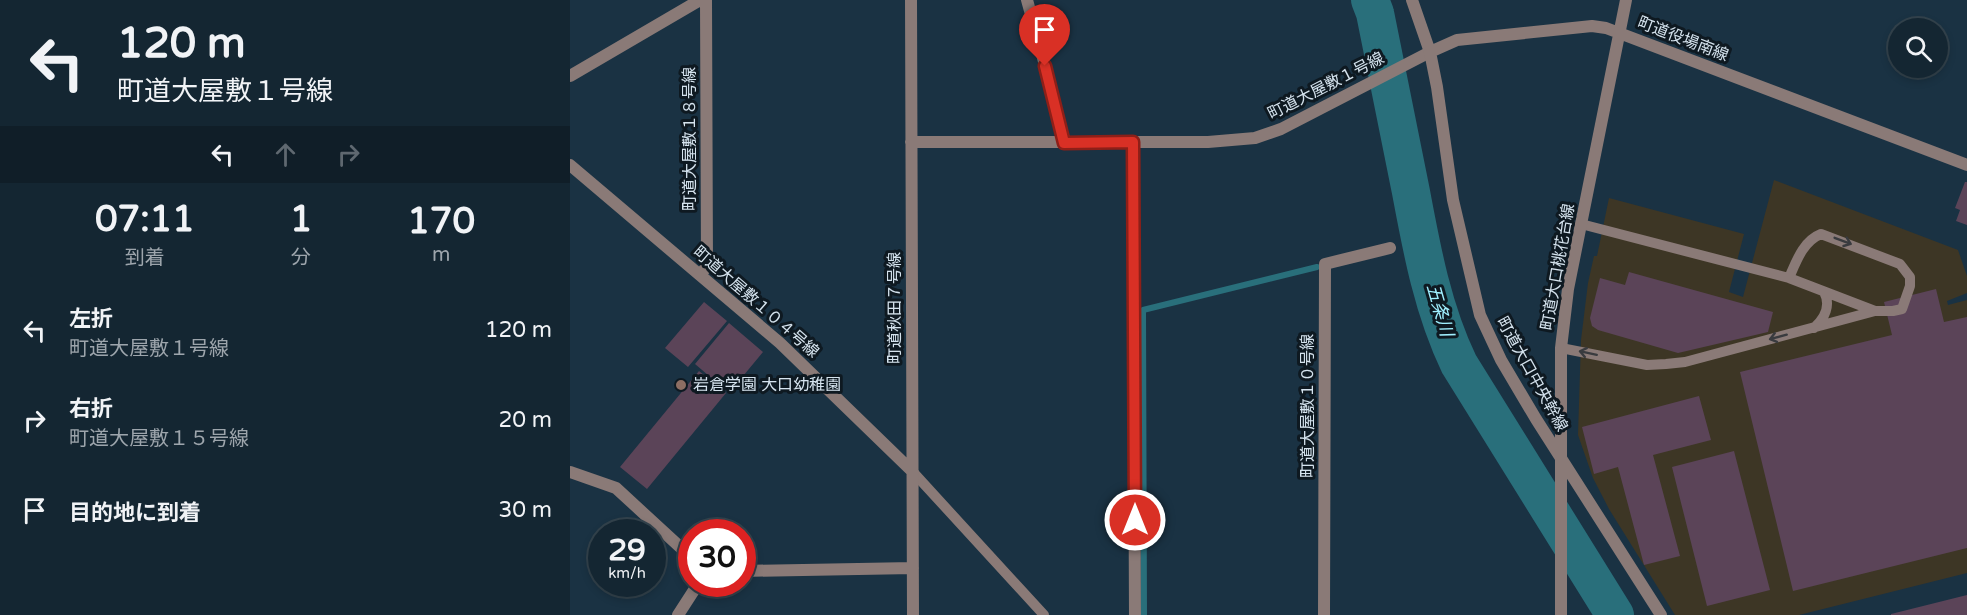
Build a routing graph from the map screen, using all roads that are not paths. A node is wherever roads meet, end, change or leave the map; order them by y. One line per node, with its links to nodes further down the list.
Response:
1 (700, 0): 9 (street)
2 (706, 0): 17 (street, 町道大屋敷１８号線)
3 (911, 0): 10 (street, 町道秋田７号線)
4 (1027, 0): 12 (street)
5 (1412, 0): 8 (street)
6 (1626, 0): 7 (street, 町道大口桃花台線)
7 (1620, 32): 8 (street, 町道役場南線); 14 (street, 町道役場南線); 15 (street, 町道大口桃花台線)
8 (1430, 52): 11 (street, 町道大屋敷１号線); 23 (street, 町道大口中央幹線)
9 (570, 76)
10 (911, 142): 12 (street, 町道大屋敷１号線); 25 (street, 町道秋田７号線)
11 (1133, 142): 12 (street, 町道大屋敷１号線); 33 (street)
12 (1064, 143)
13 (570, 165): 17 (street, 町道大屋敷１０４号線)
14 (1967, 165)
15 (1581, 224): 18 (lane); 22 (street, 町道大口桃花台線)
16 (1390, 248): 34 (street, 町道大屋敷１０号線)
17 (700, 274): 25 (street, 町道大屋敷１０４号線)
18 (1789, 278): 19 (lane); 20 (lane, one-way to 20)
19 (1824, 292): 20 (lane); 21 (lane)
20 (1875, 311): 21 (lane)
21 (1814, 328): 22 (lane, one-way to 22)
22 (1561, 348): 23 (street, 町道大口桃花台線)
23 (1562, 459): 35 (street, 町道大口桃花台線); 36 (street, 町道大口中央幹線)
24 (570, 471): 26 (street)
25 (913, 472): 27 (street, 町道秋田７号線); 32 (lane)
26 (678, 545)
27 (913, 568): 28 (street); 31 (street, 町道秋田７号線)
28 (756, 570)
29 (690, 597): 30 (street)
30 (678, 615)
31 (913, 615)
32 (1044, 615)
33 (1135, 615)
34 (1324, 615)
35 (1561, 615)
36 (1661, 615)

